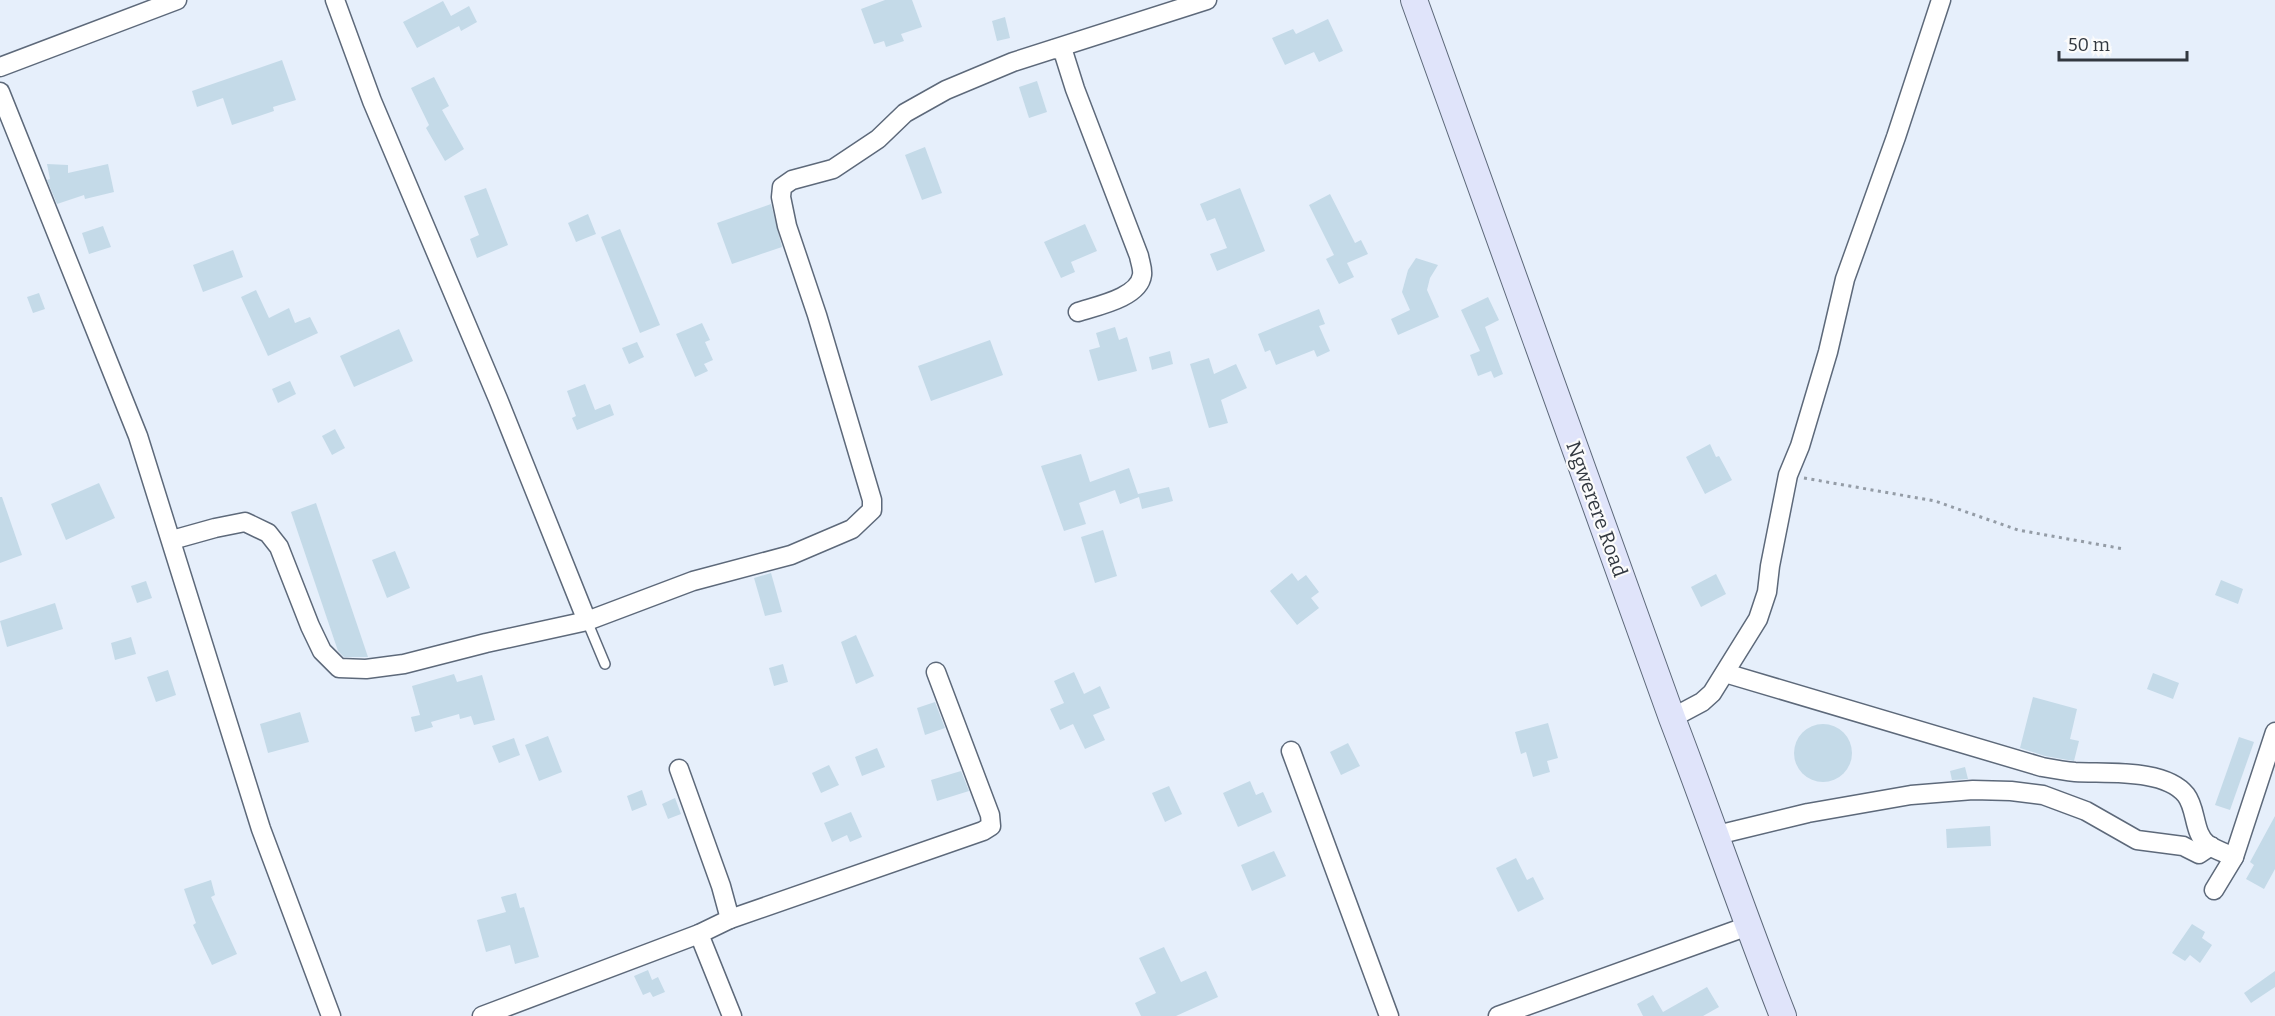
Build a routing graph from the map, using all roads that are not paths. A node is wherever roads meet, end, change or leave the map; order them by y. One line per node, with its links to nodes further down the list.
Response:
1 (177, 0): 7 (street)
2 (335, 0): 11 (street)
3 (1208, 0): 6 (street)
4 (1414, 0): 15 (main road, Ngwerere Road)
5 (1941, 0): 14 (street)
6 (1055, 49): 9 (street); 11 (street)
7 (0, 67)
8 (0, 92): 10 (street)
9 (1078, 312)
10 (172, 540): 11 (street); 26 (street)
11 (587, 621): 12 (lane)
12 (605, 664)
13 (936, 672): 23 (street)
14 (1725, 673): 15 (street); 20 (street)
15 (1672, 718): 19 (main road, Ngwerere Road)
16 (2275, 732): 21 (street)
17 (1291, 751): 29 (street)
18 (679, 769): 23 (street)
19 (1717, 835): 20 (street); 24 (main road, Ngwerere Road)
20 (2211, 846): 21 (street)
21 (2234, 857): 22 (street)
22 (2214, 890)
23 (730, 919): 25 (street)
24 (1748, 926): 30 (street); 31 (main road, Ngwerere Road)
25 (699, 934): 27 (street); 28 (street)
26 (331, 1016)
27 (482, 1016)
28 (732, 1016)
29 (1389, 1016)
30 (1498, 1016)
31 (1783, 1016)

